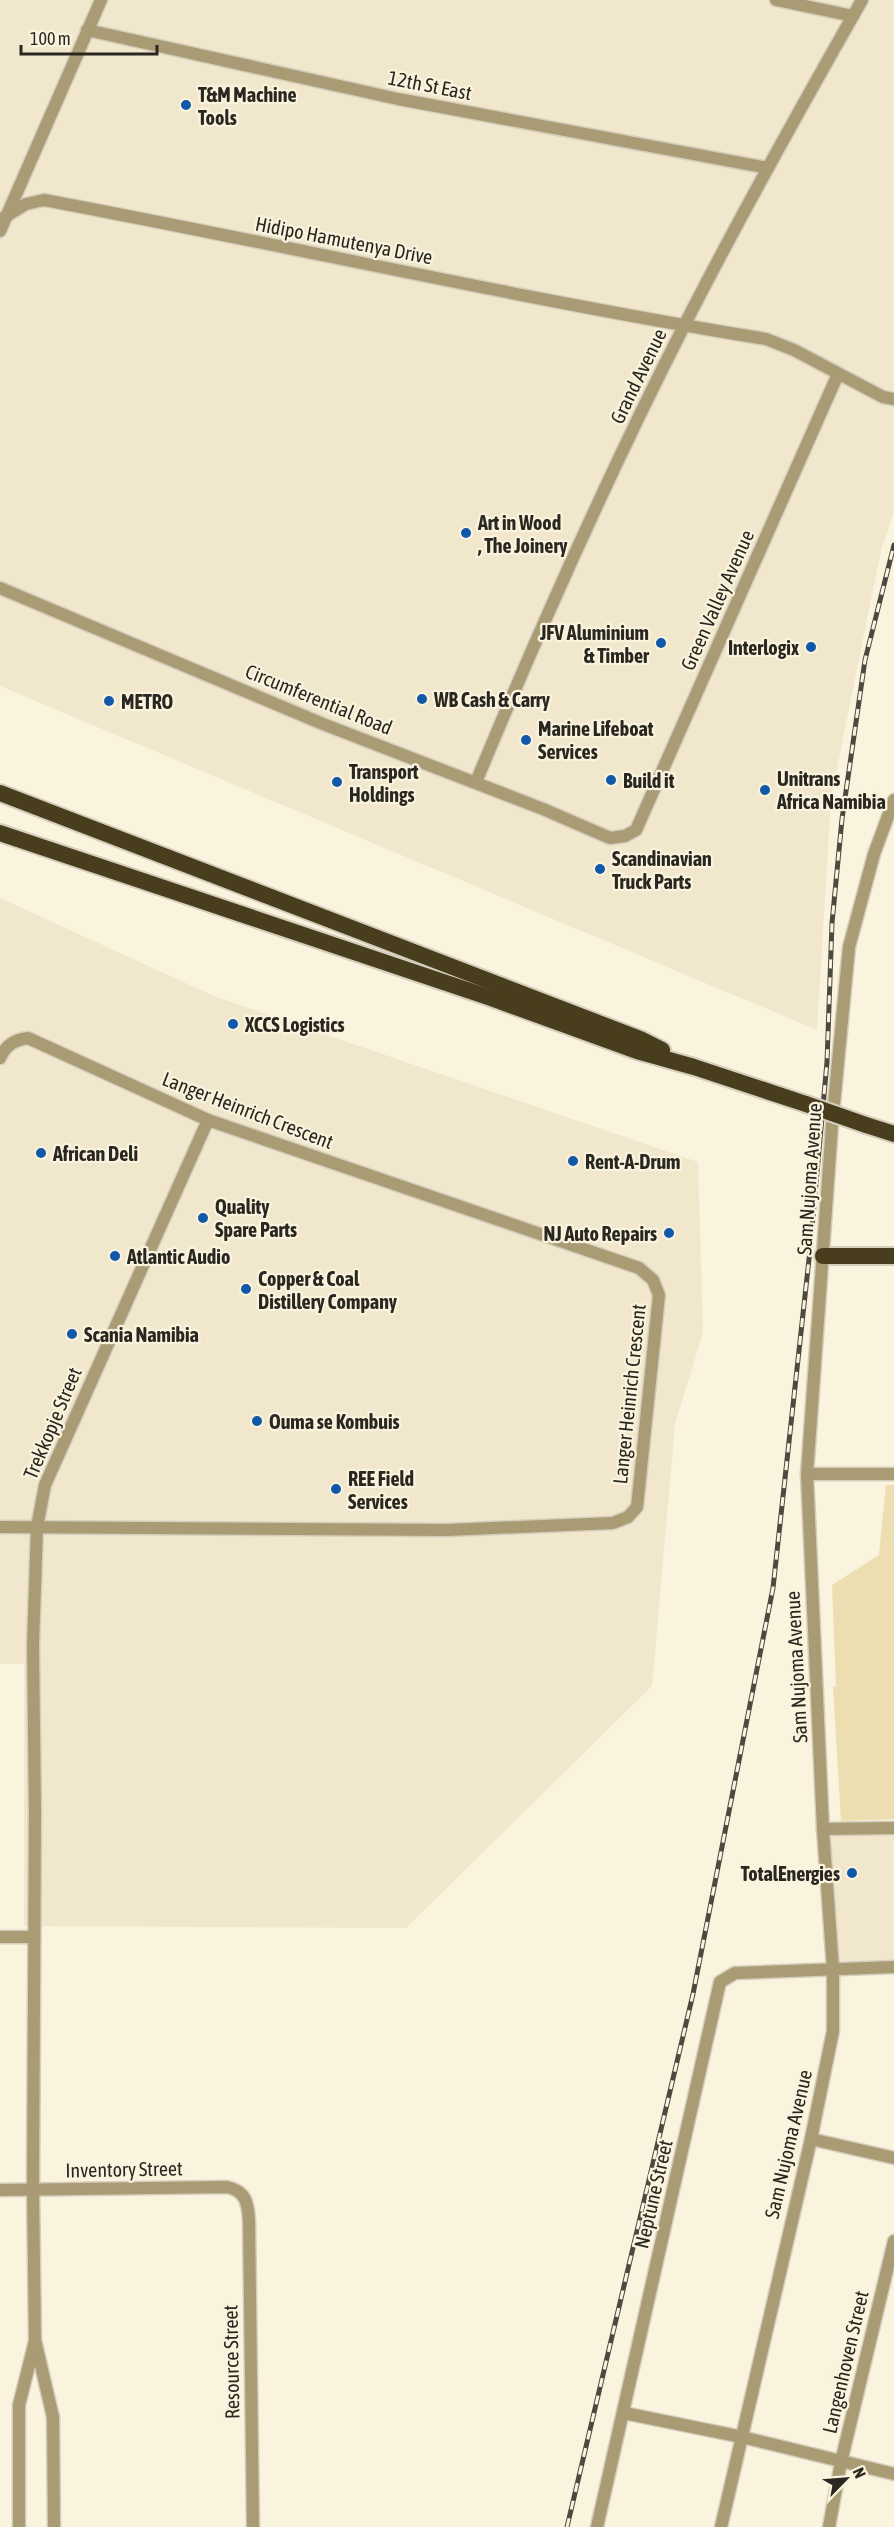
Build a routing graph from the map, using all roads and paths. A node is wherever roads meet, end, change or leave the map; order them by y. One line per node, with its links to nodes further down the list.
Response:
1 (101, 0): 5 (street)
2 (776, 0): 4 (street)
3 (862, 0): 4 (street, Grand Avenue)
4 (853, 16): 6 (street, Grand Avenue)
5 (87, 30): 6 (street, 12th St East); 7 (street)
6 (768, 168): 9 (street, Grand Avenue)
7 (3, 218): 8 (street); 9 (street, Hidipo Hamutenya Drive)
8 (0, 231)
9 (684, 326): 10 (street, Hidipo Hamutenya Drive); 13 (street, Grand Avenue)
10 (838, 374): 11 (street, Hidipo Hamutenya Drive); 17 (street, Green Valley Avenue)
11 (894, 399)
12 (0, 588): 13 (street, Circumferential Road)
13 (476, 782): 17 (street, Circumferential Road)
14 (0, 793): 19 (highway)
15 (894, 800): 22 (street, Sam Nujoma Avenue)
16 (0, 833): 19 (highway)
17 (625, 836)
18 (0, 1058): 20 (street, Langer Heinrich Crescent)
19 (694, 1067): 21 (highway, bridge)
20 (208, 1120): 27 (street, Trekkopje Street); 27 (street, Langer Heinrich Crescent)
21 (894, 1134)
22 (823, 1256): 23 (highway); 24 (street, Sam Nujoma Avenue)
23 (894, 1256)
24 (807, 1474): 25 (street); 29 (street, Sam Nujoma Avenue)
25 (894, 1474)
26 (0, 1527): 27 (street, Langer Heinrich Crescent)
27 (37, 1527): 31 (street, Trekkopje Street)
28 (894, 1828): 29 (street)
29 (823, 1829): 33 (street, Sam Nujoma Avenue)
30 (0, 1937): 31 (street)
31 (33, 1937): 36 (street, Trekkopje Street)
32 (894, 1967): 33 (street, Neptune Street)
33 (833, 1969): 34 (street, Sam Nujoma Avenue); 41 (street, Neptune Street)
34 (811, 2139): 35 (street); 42 (street, Sam Nujoma Avenue)
35 (894, 2158)
36 (33, 2189): 37 (street, Inventory Street); 38 (street, Inventory Street); 40 (street, Trekkopje Street)
37 (0, 2190)
38 (246, 2198): 47 (street, Resource Street)
39 (894, 2241): 43 (street, Langenhoven Street)
40 (35, 2340): 45 (street, Trekkopje Street); 46 (street, Trekkopje Street)
41 (624, 2414): 42 (street); 48 (street, Neptune Street)
42 (742, 2437): 43 (street); 49 (street, Sam Nujoma Avenue)
43 (841, 2462): 44 (street); 50 (street, Langenhoven Street)
44 (894, 2474)
45 (19, 2527)
46 (54, 2527)
47 (253, 2527)
48 (597, 2527)
49 (721, 2527)
50 (829, 2527)

